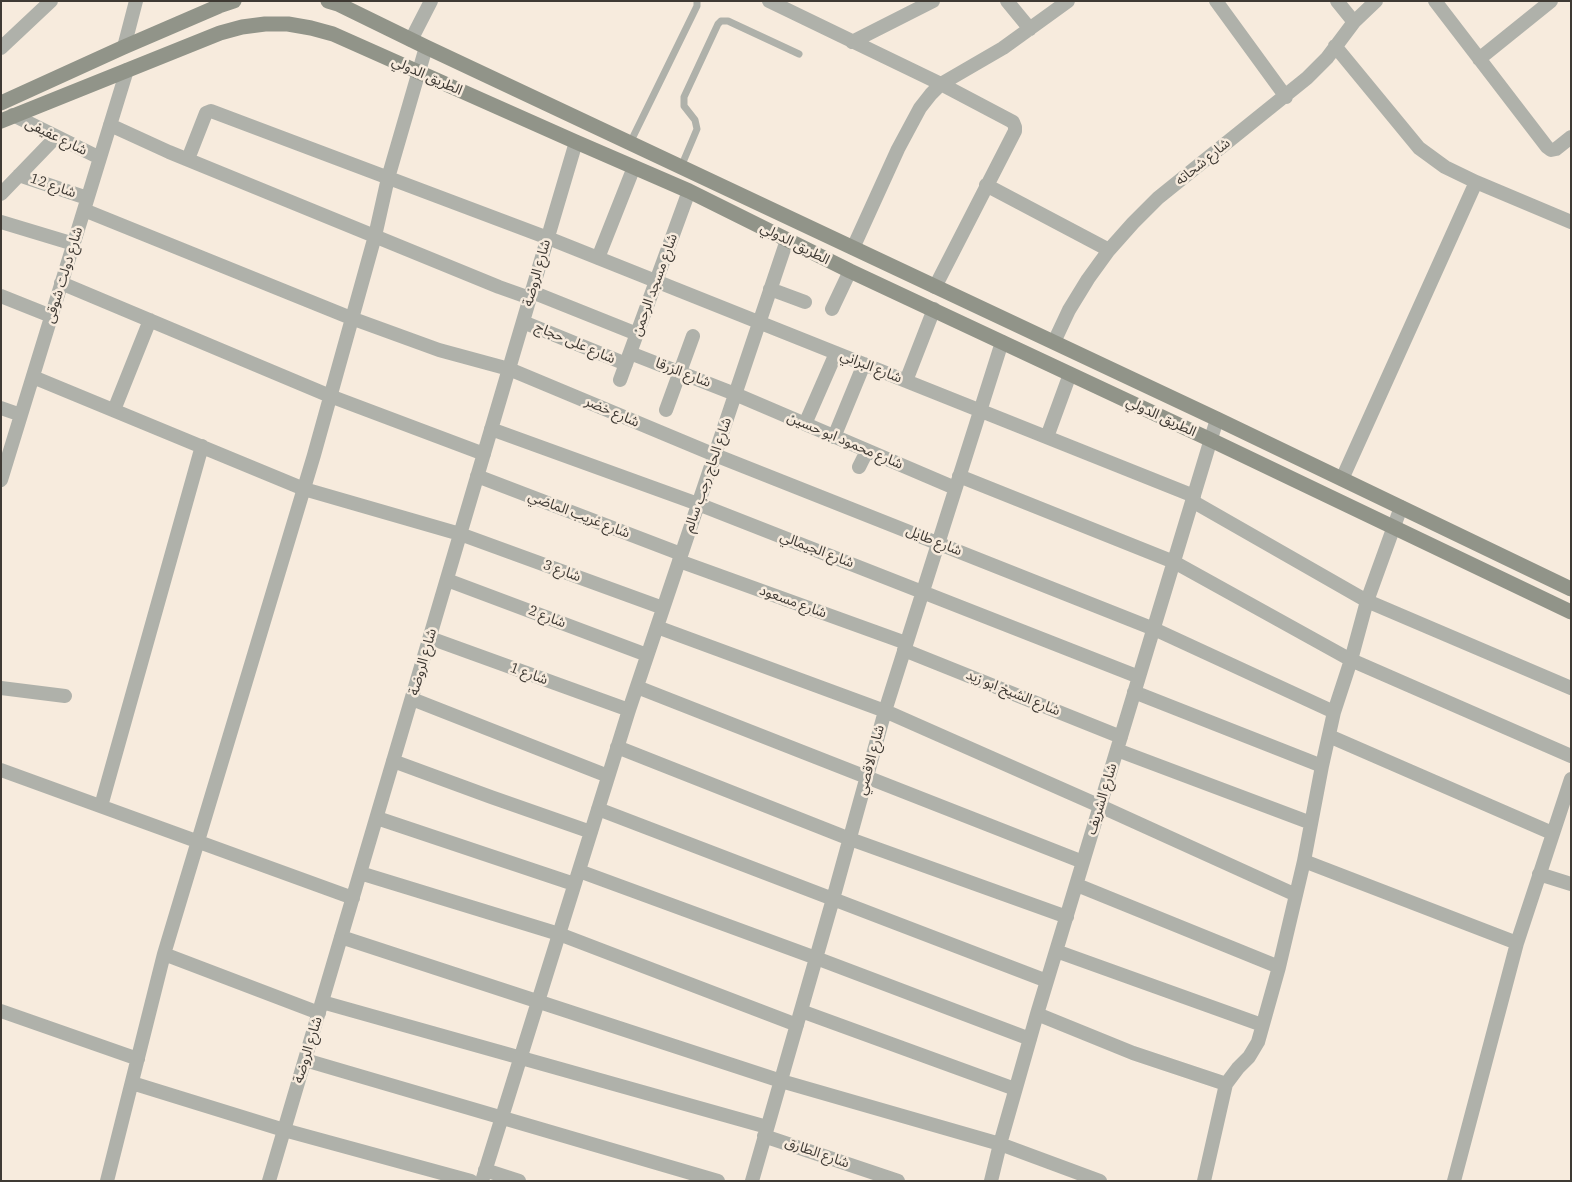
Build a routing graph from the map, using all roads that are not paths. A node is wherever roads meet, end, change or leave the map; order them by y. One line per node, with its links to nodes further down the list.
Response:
1 (52, 1): 23 (street)
2 (136, 1): 20 (street)
3 (234, 1): 20 (street)
4 (431, 1): 18 (street)
5 (697, 1): 36 (lane)
6 (769, 1): 19 (street)
7 (1007, 1): 17 (street)
8 (1068, 1): 17 (street)
9 (1216, 1): 29 (street)
10 (1337, 1): 16 (street)
11 (1376, 1): 16 (street, شارع شحاته)
12 (1435, 1): 25 (street)
13 (1551, 1): 25 (street)
14 (335, 2): 18 (street, الطريق الدولي)
15 (926, 3): 19 (street)
16 (1354, 22): 21 (street, شارع شحاته)
17 (1030, 29): 28 (street)
18 (411, 40): 22 (street, الطريق الدولي)
19 (852, 42): 28 (street)
20 (124, 46): 30 (street)
21 (1335, 46): 29 (street, شارع شحاته); 43 (street)
22 (426, 47): 27 (street); 36 (street, الطريق الدولي)
23 (1, 48)
24 (799, 54): 40 (lane)
25 (1480, 59): 34 (street)
26 (127, 70): 27 (street, الطريق الدولي); 31 (street, الطريق الدولي); 32 (street, شارع دولت شوقى)
27 (418, 72): 35 (street, الطريق الدولي); 42 (street)
28 (941, 84): 44 (street); 55 (street)
29 (1286, 96): 56 (street, شارع شحاته)
30 (4, 98)
31 (7, 118): 33 (street, شارع عفيفى)
32 (110, 125): 37 (street, شارع دولت شوقى); 38 (street)
33 (56, 137): 37 (street, شارع عفيفى); 41 (street)
34 (1571, 137)
35 (576, 142): 39 (street, الطريق الدولي); 53 (street, شارع الروضة)
36 (630, 143): 40 (street, الطريق الدولي)
37 (100, 158): 47 (street, شارع دولت شوقى)
38 (188, 159): 42 (street, شارع البراني); 51 (street)
39 (634, 167): 45 (street, الطريق الدولي); 57 (street)
40 (681, 167): 48 (street, الطريق الدولي)
41 (19, 175): 46 (street); 47 (street, شارع 12)
42 (388, 178): 51 (street); 53 (street, شارع البراني)
43 (1476, 182): 50 (street); 106 (street)
44 (986, 185): 56 (street); 61 (street)
45 (690, 191): 52 (street, الطريق الدولي); 59 (street, شارع مسجد الرحمن)
46 (1, 194)
47 (86, 204): 54 (street, شارع دولت شوقى); 69 (street, شارع 12)
48 (786, 216): 52 (street); 55 (street, الطريق الدولي)
49 (1, 222): 54 (street)
50 (1571, 222)
51 (375, 236): 63 (street); 69 (street)
52 (783, 237): 58 (street, الطريق الدولي); 62 (street, شارع الحاج رجب سالم)
53 (548, 238): 57 (street, شارع البراني); 63 (street, شارع الروضة)
54 (74, 244): 60 (street, شارع دولت شوقى)
55 (853, 248): 61 (street, الطريق الدولي)
56 (1109, 250): 76 (street, شارع شحاته)
57 (598, 258): 59 (street, شارع البراني)
58 (850, 271): 66 (street); 67 (street, الطريق الدولي)
59 (656, 281): 72 (street, شارع البراني); 74 (street, شارع مسجد الرحمن)
60 (61, 283): 68 (street, شارع دولت شوقى); 70 (street)
61 (935, 287): 73 (street, الطريق الدولي)
62 (770, 289): 65 (street); 72 (street, شارع الحاج رجب سالم)
63 (531, 295): 71 (street, شارع الروضة); 74 (street)
64 (1, 296): 68 (street)
65 (805, 302)
66 (832, 309)
67 (934, 309): 77 (street, الطريق الدولي); 86 (street)
68 (52, 316): 84 (street, شارع دولت شوقى)
69 (351, 318): 81 (street, شارع خضر); 88 (street)
70 (150, 320): 88 (street); 90 (street)
71 (523, 322): 79 (street, شارع على حجاج); 81 (street, شارع الروضة)
72 (759, 322): 78 (street, شارع البراني); 87 (street, شارع الحاج رجب سالم)
73 (1025, 329): 76 (street, الطريق الدولي); 77 (street)
74 (637, 334): 79 (street, شارع مسجد الرحمن)
75 (693, 336): 82 (street)
76 (1054, 342): 94 (street, الطريق الدولي)
77 (1008, 345): 83 (street, الطريق الدولي); 92 (street, شارع الاقصي)
78 (836, 353): 80 (street, شارع البراني); 95 (street)
79 (628, 358): 82 (street, شارع الزرقا); 85 (street, شارع مسجد الرحمن)
80 (864, 364): 86 (street, شارع البراني); 97 (street)
81 (510, 369): 96 (street, شارع الروضة); 103 (street, شارع خضر)
82 (680, 373): 87 (street, شارع الزرقا); 91 (street)
83 (1070, 374): 98 (street); 99 (street, الطريق الدولي)
84 (33, 376): 90 (street, شارع 3); 93 (street, شارع دولت شوقى)
85 (620, 380)
86 (906, 381): 92 (street, شارع البراني)
87 (735, 394): 95 (street, شارع محمود ابو حسين); 103 (street, شارع الحاج رجب سالم)
88 (330, 396): 102 (street); 109 (street)
89 (1, 408): 93 (street)
90 (114, 410): 100 (street, شارع 3)
91 (666, 410)
92 (980, 410): 98 (street, شارع البراني); 108 (street, شارع الاقصي)
93 (21, 415): 107 (street, شارع دولت شوقى)
94 (1217, 419): 99 (street, شارع الشريف); 106 (street, الطريق الدولي)
95 (805, 424): 97 (street, شارع محمود ابو حسين)
96 (492, 429): 102 (street, شارع الروضة); 111 (street, شارع الجيمالي)
97 (834, 437): 101 (street, شارع محمود ابو حسين)
98 (1047, 437): 110 (street, شارع البراني)
99 (1211, 440): 110 (street, شارع الشريف); 113 (street, الطريق الدولي)
100 (202, 446): 109 (street, شارع 3); 150 (street)
101 (867, 451): 104 (street); 108 (street, شارع محمود ابو حسين)
102 (484, 454): 105 (street, شارع الروضة)
103 (715, 455): 111 (street, شارع الحاج رجب سالم); 115 (street, شارع طايل)
104 (860, 468)
105 (477, 476): 114 (street, شارع الروضة); 116 (street, شارع غريب الماضي)
106 (1342, 478): 112 (street, الطريق الدولي)
107 (1, 480)
108 (957, 482): 115 (street, شارع الاقصي); 117 (street, شارع محمود ابو حسين)
109 (304, 489): 114 (street, شارع 3); 158 (street)
110 (1193, 498): 117 (street, شارع الشريف); 121 (street, شارع البراني)
111 (698, 504): 116 (street, شارع الحاج رجب سالم); 120 (street, شارع الجيمالي)
112 (1401, 507): 113 (street); 119 (street, الطريق الدولي)
113 (1393, 528): 121 (street); 123 (street, الطريق الدولي)
114 (460, 534): 118 (street, شارع الروضة); 122 (street, شارع 3)
115 (938, 542): 120 (street, شارع الاقصي); 125 (street, شارع طايل)
116 (680, 557): 122 (street, شارع الحاج رجب سالم); 127 (street, شارع مسعود)
117 (1174, 562): 125 (street, شارع الشريف); 129 (street, شارع محمود ابو حسين)
118 (447, 580): 126 (street, شارع الروضة); 128 (street, شارع 2)
119 (1571, 589)
120 (923, 591): 127 (street, شارع الاقصي); 130 (street, شارع الجيمالي)
121 (1367, 601): 129 (street); 133 (street, شارع البراني)
122 (663, 608): 124 (street, شارع الحاج رجب سالم)
123 (1571, 612)
124 (657, 627): 128 (street, شارع الحاج رجب سالم); 138 (street)
125 (1154, 629): 130 (street, شارع الشريف); 139 (street, شارع طايل)
126 (430, 638): 136 (street, شارع الروضة); 137 (street, شارع 1)
127 (905, 646): 138 (street, شارع الاقصي); 141 (street, شارع الشيخ ابو زيد)
128 (647, 655): 131 (street, شارع الحاج رجب سالم)
129 (1351, 660): 139 (street); 143 (street, شارع محمود ابو حسين)
130 (1139, 676): 134 (street, شارع الشريف)
131 (636, 687): 137 (street, شارع الحاج رجب سالم); 148 (street)
132 (1, 688): 135 (street)
133 (1571, 688)
134 (1134, 692): 141 (street, شارع الشريف); 145 (street)
135 (65, 696)
136 (412, 699): 144 (street, شارع الروضة); 147 (street)
137 (629, 710): 142 (street, شارع الحاج رجب سالم)
138 (885, 710): 148 (street, شارع الاقصي); 151 (street)
139 (1334, 712): 140 (street)
140 (1329, 736): 145 (street); 156 (street)
141 (1119, 744): 151 (street, شارع الشريف); 154 (street, شارع الشيخ ابو زيد)
142 (617, 747): 147 (street, شارع الحاج رجب سالم); 157 (street)
143 (1571, 756)
144 (394, 760): 153 (street, شارع الروضة); 155 (street)
145 (1322, 766): 154 (street)
146 (1, 770): 150 (street)
147 (608, 776): 152 (street, شارع الحاج رجب سالم)
148 (867, 776): 157 (street, شارع الاقصي); 160 (street)
149 (1571, 779): 156 (street)
150 (101, 806): 158 (street)
151 (1100, 806): 160 (street, شارع الشريف); 167 (street)
152 (598, 809): 155 (street, شارع الحاج رجب سالم); 169 (street)
153 (377, 818): 162 (street, شارع الروضة); 164 (street)
154 (1311, 823): 159 (street)
155 (591, 832): 161 (street, شارع الحاج رجب سالم)
156 (1552, 833): 163 (street)
157 (850, 839): 169 (street, شارع الاقصي); 170 (street)
158 (199, 842): 168 (street); 175 (street)
159 (1304, 861): 167 (street); 173 (street)
160 (1083, 862): 165 (street, شارع الشريف)
161 (579, 871): 164 (street, شارع الحاج رجب سالم); 176 (street)
162 (360, 873): 168 (street, شارع الروضة); 171 (street)
163 (1539, 874): 166 (street); 173 (street)
164 (574, 884): 171 (street, شارع الحاج رجب سالم)
165 (1077, 884): 170 (street, شارع الشريف); 177 (street)
166 (1571, 884)
167 (1296, 895): 177 (street)
168 (353, 898): 172 (street, شارع الروضة)
169 (833, 899): 176 (street, شارع الاقصي); 178 (street)
170 (1066, 917): 174 (street, شارع الشريف)
171 (559, 934): 179 (street, شارع الحاج رجب سالم); 184 (street)
172 (341, 937): 179 (street); 180 (street, شارع الروضة)
173 (1517, 943): 209 (street)
174 (1056, 951): 178 (street, شارع الشريف); 185 (street)
175 (164, 954): 180 (street, شارع الطارق); 188 (street)
176 (816, 958): 182 (street, شارع الاقصي); 186 (street)
177 (1279, 967): 185 (street)
178 (1048, 981): 183 (street, شارع الشريف)
179 (538, 1001): 187 (street, شارع الحاج رجب سالم); 190 (street)
180 (320, 1007): 187 (street, شارع الطارق); 189 (street, شارع الروضة)
181 (1, 1011): 188 (street)
182 (801, 1011): 184 (street, شارع الاقصي); 193 (street)
183 (1037, 1014): 186 (street, شارع الشريف); 192 (street)
184 (797, 1025): 190 (street, شارع الاقصي)
185 (1262, 1025): 192 (street)
186 (1030, 1039): 193 (street, شارع الشريف)
187 (520, 1058): 194 (street, شارع الحاج رجب سالم); 196 (street, شارع الطارق)
188 (138, 1059): 191 (street)
189 (305, 1060): 194 (street); 195 (street, شارع الروضة)
190 (781, 1081): 196 (street, شارع الاقصي); 197 (street)
191 (132, 1082): 195 (street); 199 (street)
192 (1226, 1084): 208 (street)
193 (1015, 1089): 197 (street, شارع الشريف)
194 (502, 1117): 198 (street, شارع الحاج رجب سالم); 203 (street)
195 (284, 1130): 200 (street, شارع الروضة); 201 (street)
196 (766, 1132): 204 (street, شارع الاقصي); 205 (street, شارع الطارق)
197 (1000, 1144): 206 (street, شارع الشريف); 207 (street)
198 (484, 1175): 202 (street)
199 (107, 1181)
200 (269, 1181)
201 (471, 1181)
202 (519, 1181)
203 (718, 1181)
204 (752, 1181)
205 (898, 1181)
206 (991, 1181)
207 (1100, 1181)
208 (1204, 1181)
209 (1454, 1181)

